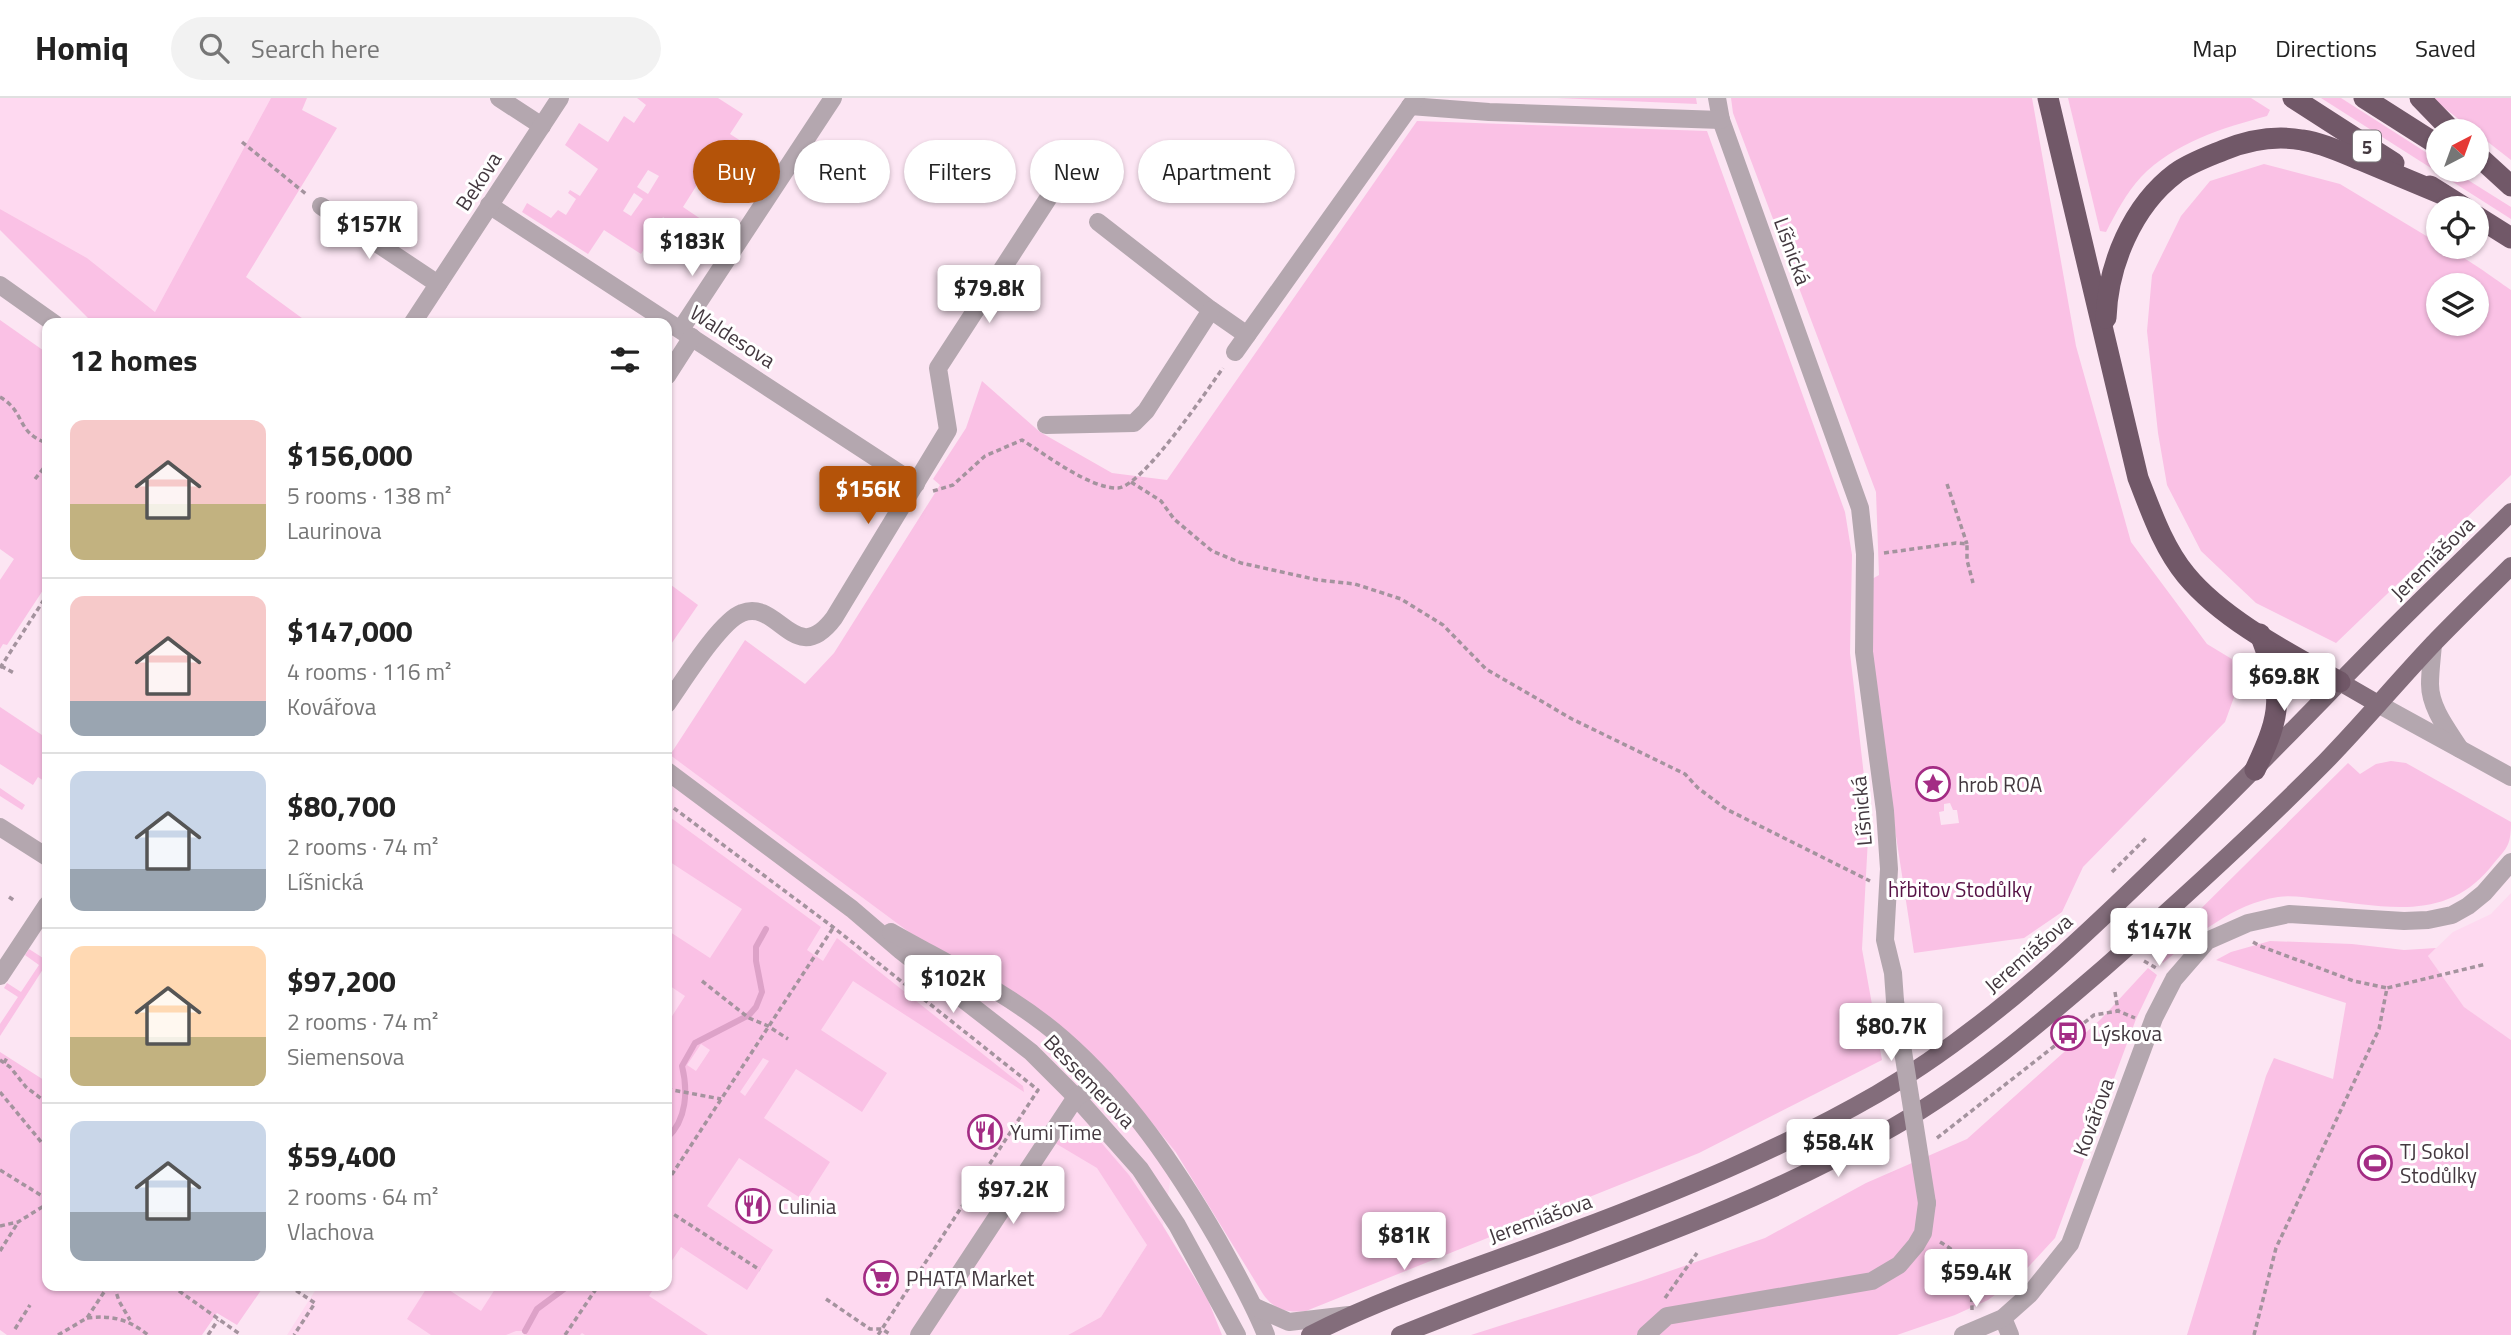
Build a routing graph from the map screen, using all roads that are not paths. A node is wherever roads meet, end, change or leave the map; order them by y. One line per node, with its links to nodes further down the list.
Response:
1 (499, 98): 12 (street)
2 (560, 98): 12 (street, Bekova)
3 (833, 98): 33 (street)
4 (1717, 98): 11 (street, Líšnická)
5 (2048, 98): 35 (highway)
6 (2293, 98): 18 (highway, 5)
7 (2364, 98): 13 (highway, 5)
8 (2420, 98): 10 (highway)
9 (1413, 102): 11 (street); 34 (street)
10 (2440, 119)
11 (1721, 120): 62 (street, Líšnická, bridge)
12 (542, 126): 21 (street, Bekova)
13 (2426, 137)
14 (2489, 167): 16 (highway)
15 (2489, 178): 17 (highway)
16 (2511, 186)
17 (2511, 192)
18 (2442, 194): 19 (highway, 5); 35 (highway)
19 (2445, 196)
20 (1045, 203): 39 (street)
21 (489, 205): 26 (street, Bekova); 31 (street, Waldesova)
22 (321, 206): 26 (street)
23 (1098, 222): 28 (street)
24 (2489, 224): 25 (highway)
25 (2511, 238)
26 (438, 284): 30 (street, Bekova)
27 (0, 285): 29 (street)
28 (1211, 310): 34 (street); 38 (street)
29 (47, 318)
30 (416, 318)
31 (664, 318)
32 (672, 323): 33 (street, Waldesova)
33 (687, 333): 37 (street); 39 (street, Waldesova)
34 (1247, 335): 36 (street)
35 (2107, 348): 42 (highway)
36 (1235, 352)
37 (672, 365)
38 (1046, 425)
39 (923, 488): 45 (street)
40 (2511, 512): 44 (main road, Jeremiášova)
41 (2511, 566): 43 (main road)
42 (2260, 634): 44 (highway); 48 (highway)
43 (2433, 644): 46 (main road); 47 (street)
44 (2340, 682): 46 (main road); 48 (main road, Jeremiášova)
45 (672, 697)
46 (2378, 704): 47 (street); 67 (main road)
47 (2460, 750): 50 (street)
48 (2255, 770): 60 (main road, Jeremiášova)
49 (672, 775): 54 (street, Bessemerova)
50 (2511, 777)
51 (0, 827): 52 (street)
52 (42, 854)
53 (2511, 862): 61 (street, Kovářova)
54 (852, 909): 57 (street, Bessemerova); 58 (street, Bessemerova)
55 (42, 913): 56 (street)
56 (0, 976)
57 (1105, 1080): 58 (street); 59 (street, Bessemerova)
58 (1076, 1097): 63 (street); 64 (street, Bessemerova)
59 (1255, 1307): 60 (street); 65 (street, Bessemerova)
60 (1353, 1314): 66 (main road, Jeremiášova)
61 (2003, 1318): 68 (street, Kovářova); 69 (street)
62 (1649, 1332)
63 (919, 1335)
64 (1237, 1335)
65 (1266, 1335)
66 (1310, 1335)
67 (1400, 1335)
68 (1963, 1335)
69 (2010, 1335)

